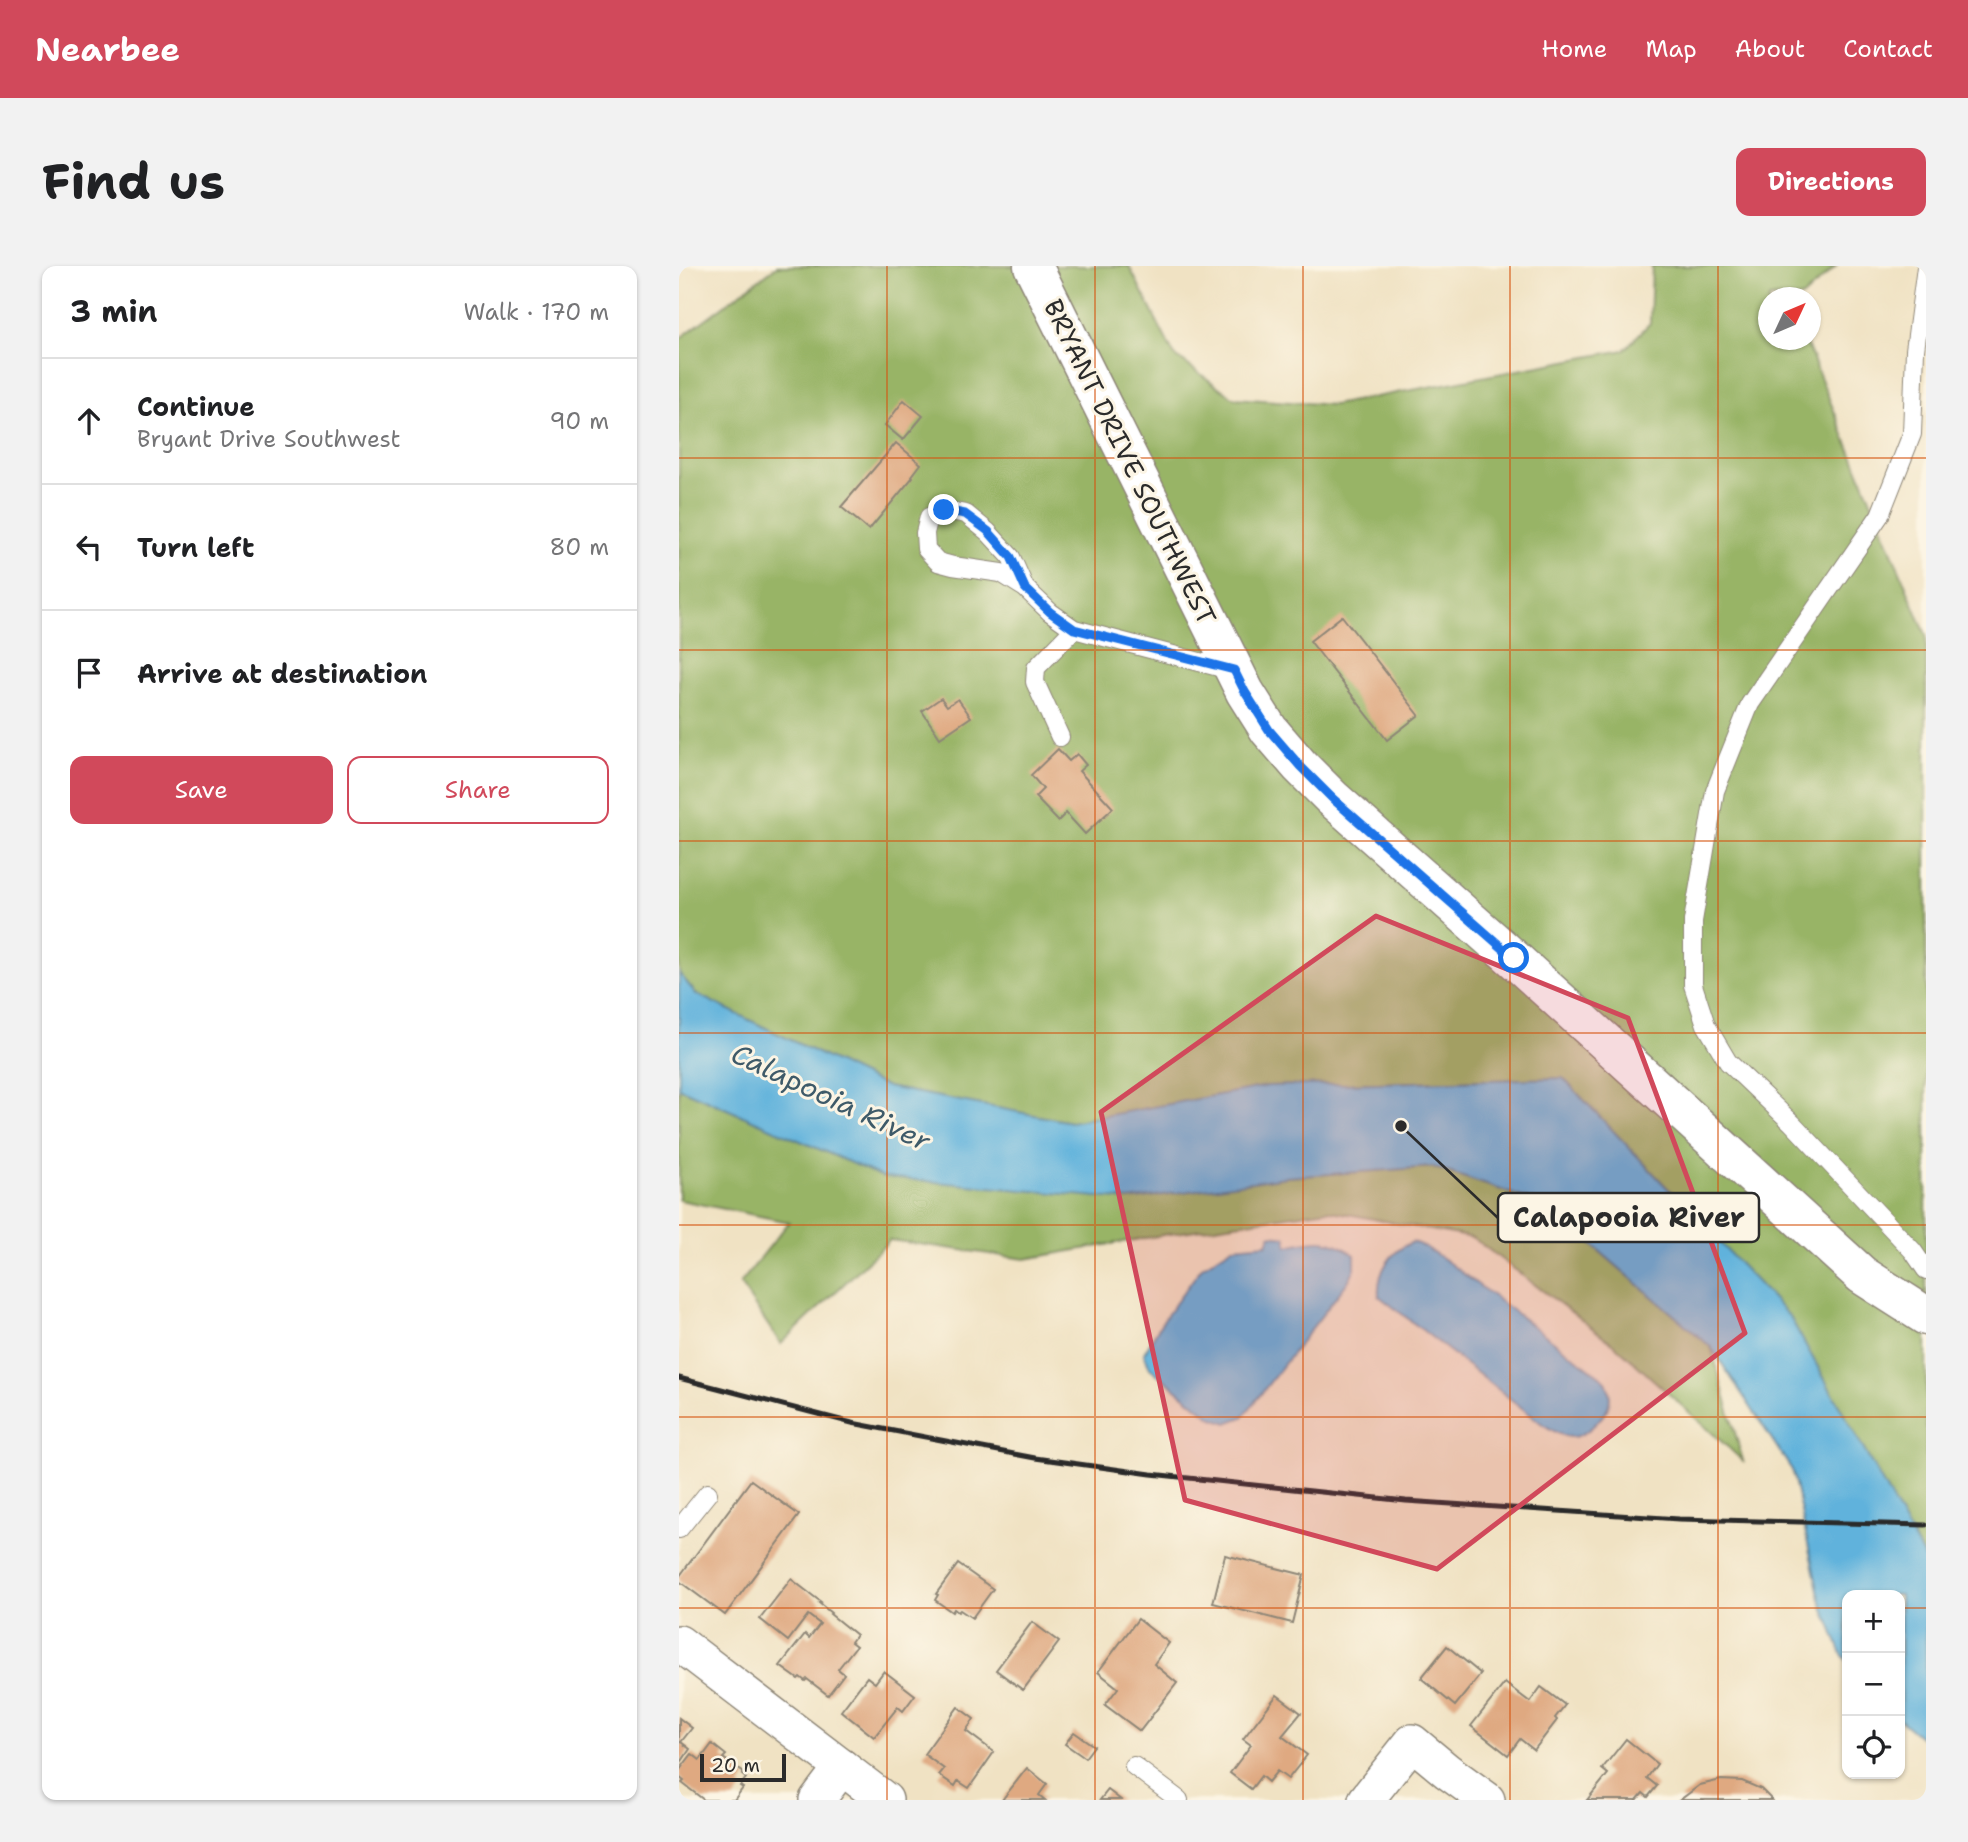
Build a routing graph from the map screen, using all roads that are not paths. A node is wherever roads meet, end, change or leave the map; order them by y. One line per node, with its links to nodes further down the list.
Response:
1 (1033, 266): 5 (street, BRYANT DRIVE SOUTHWEST)
2 (1926, 267): 7 (lane)
3 (1025, 588): 3 (lane); 4 (lane)
4 (1074, 629): 5 (lane); 6 (lane)
5 (1234, 670): 8 (street, BRYANT DRIVE SOUTHWEST)
6 (1060, 737)
7 (1926, 1270)
8 (1926, 1316)
9 (708, 1493): 10 (lane)
10 (679, 1529)
11 (679, 1643): 13 (street)
12 (1133, 1766): 16 (lane)
13 (842, 1767): 14 (street); 15 (street)
14 (817, 1800)
15 (885, 1800)
16 (1179, 1800)
17 (1366, 1800): 18 (street)
18 (1487, 1800)

